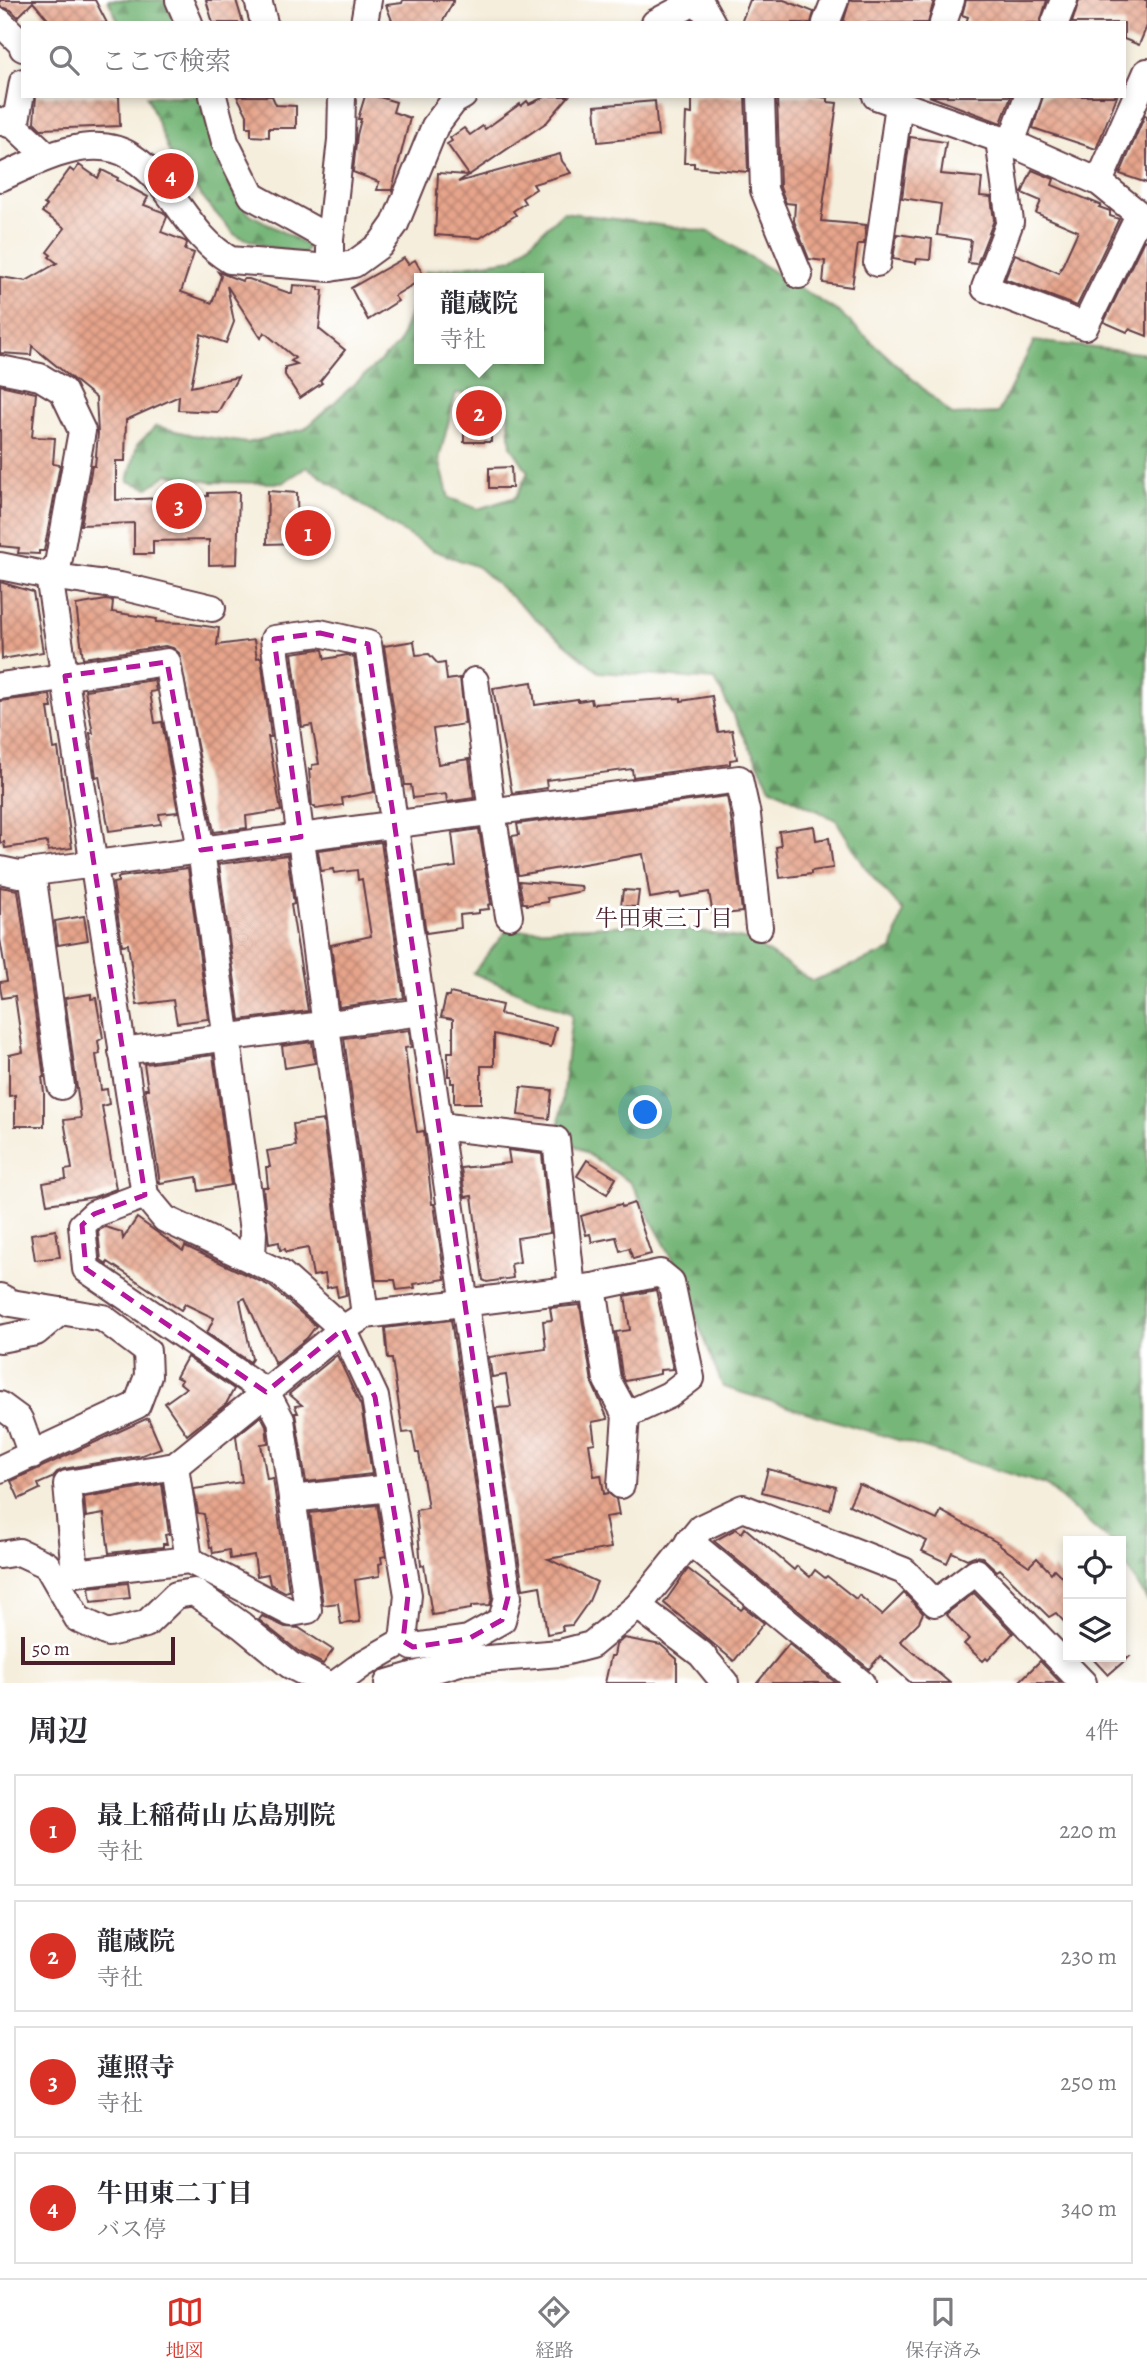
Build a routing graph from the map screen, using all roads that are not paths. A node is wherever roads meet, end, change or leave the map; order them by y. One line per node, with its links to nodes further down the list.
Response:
1 (179, 0): 8 (street)
2 (258, 0): 9 (street)
3 (368, 0): 10 (street)
4 (698, 0): 11 (street); 12 (street)
5 (835, 0): 13 (street)
6 (951, 0): 14 (street)
7 (1064, 0): 15 (street)
8 (188, 21)
9 (263, 21)
10 (364, 21)
11 (659, 21)
12 (711, 21)
13 (827, 21)
14 (944, 21)
15 (1056, 21)
16 (0, 22): 17 (street)
17 (21, 43)
18 (1147, 72): 30 (street)
19 (21, 87): 26 (street)
20 (214, 98): 32 (street)
21 (342, 98): 32 (street)
22 (459, 98): 34 (street)
23 (761, 98): 35 (street)
24 (1027, 98): 27 (street)
25 (900, 101): 27 (street); 33 (street)
26 (8, 123): 28 (street)
27 (1005, 141): 30 (street); 31 (street)
28 (47, 156): 29 (street); 34 (street)
29 (0, 178)
30 (1099, 182): 31 (street)
31 (1143, 218)
32 (330, 239): 34 (street)
33 (877, 263)
34 (330, 268)
35 (799, 275)
36 (0, 369): 38 (street)
37 (0, 565): 38 (street)
38 (49, 576): 39 (street); 40 (street)
39 (212, 608)
40 (65, 676): 42 (street); 46 (street); 47 (street)
41 (475, 681): 43 (street)
42 (0, 685)
43 (492, 811): 44 (street); 50 (street); 51 (street)
44 (395, 824): 45 (street); 45 (street); 52 (street)
45 (301, 837): 46 (street); 53 (street)
46 (201, 850): 47 (street); 54 (street)
47 (94, 864): 49 (street); 55 (street)
48 (0, 870): 49 (street)
49 (32, 872): 56 (street)
50 (509, 916)
51 (759, 927)
52 (422, 1012): 53 (street); 57 (street)
53 (326, 1025): 54 (street); 64 (street)
54 (228, 1038): 55 (street); 59 (street)
55 (122, 1051): 58 (street)
56 (61, 1086)
57 (439, 1126): 60 (street); 62 (street)
58 (145, 1195): 59 (street); 66 (street)
59 (252, 1260): 64 (street)
60 (582, 1288): 62 (street); 68 (street); 68 (street)
61 (0, 1297): 63 (street)
62 (465, 1303): 64 (street); 79 (street)
63 (61, 1311): 65 (street); 69 (street)
64 (354, 1322): 66 (street); 73 (street)
65 (0, 1339)
66 (266, 1392): 70 (street); 74 (street)
67 (0, 1405): 69 (street)
68 (626, 1415): 72 (street)
69 (32, 1455): 71 (street)
70 (175, 1466): 77 (street); 77 (street)
71 (0, 1469)
72 (621, 1485)
73 (390, 1488): 74 (street); 79 (street)
74 (292, 1499): 77 (street)
75 (689, 1541): 78 (street); 84 (street); 85 (street)
76 (0, 1555): 80 (street)
77 (189, 1560)
78 (638, 1606): 82 (street); 83 (street)
79 (403, 1642): 81 (street)
80 (325, 1683)
81 (337, 1683)
82 (388, 1683)
83 (725, 1683)
84 (861, 1683)
85 (1083, 1683)

